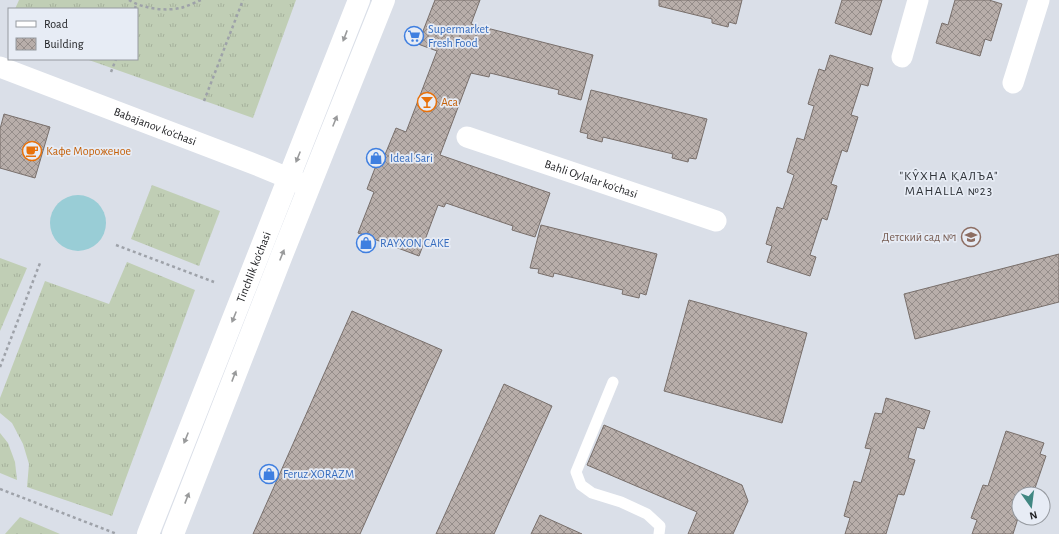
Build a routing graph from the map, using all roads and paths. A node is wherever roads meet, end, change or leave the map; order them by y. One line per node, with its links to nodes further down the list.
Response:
1 (129, 0): 8 (path)
2 (201, 0): 8 (path)
3 (243, 0): 15 (path)
4 (360, 0): 17 (main road, Tinchlik ko'chasi, one-way to 17)
5 (384, 0): 18 (main road, Tinchlik ko'chasi, one-way to 5)
6 (918, 0): 10 (street)
7 (1038, 0): 14 (street)
8 (136, 4): 9 (path)
9 (135, 8)
10 (902, 57)
11 (116, 60): 13 (path)
12 (0, 67): 17 (street, Babajanov ko'chasi)
13 (111, 72)
14 (1013, 83)
15 (204, 101)
16 (467, 136): 19 (street, Bahli Oylalar ko'chasi)
17 (289, 178): 18 (street, Babajanov ko'chasi); 27 (main road, Tinchlik ko'chasi, one-way to 27)
18 (309, 187): 28 (main road, Tinchlik ko'chasi, one-way to 18)
19 (716, 221)
20 (116, 245): 22 (path)
21 (40, 263): 23 (path)
22 (214, 282)
23 (0, 367)
24 (613, 382): 29 (lane)
25 (0, 490): 26 (path)
26 (117, 534)
27 (148, 534)
28 (173, 534)
29 (659, 534)

